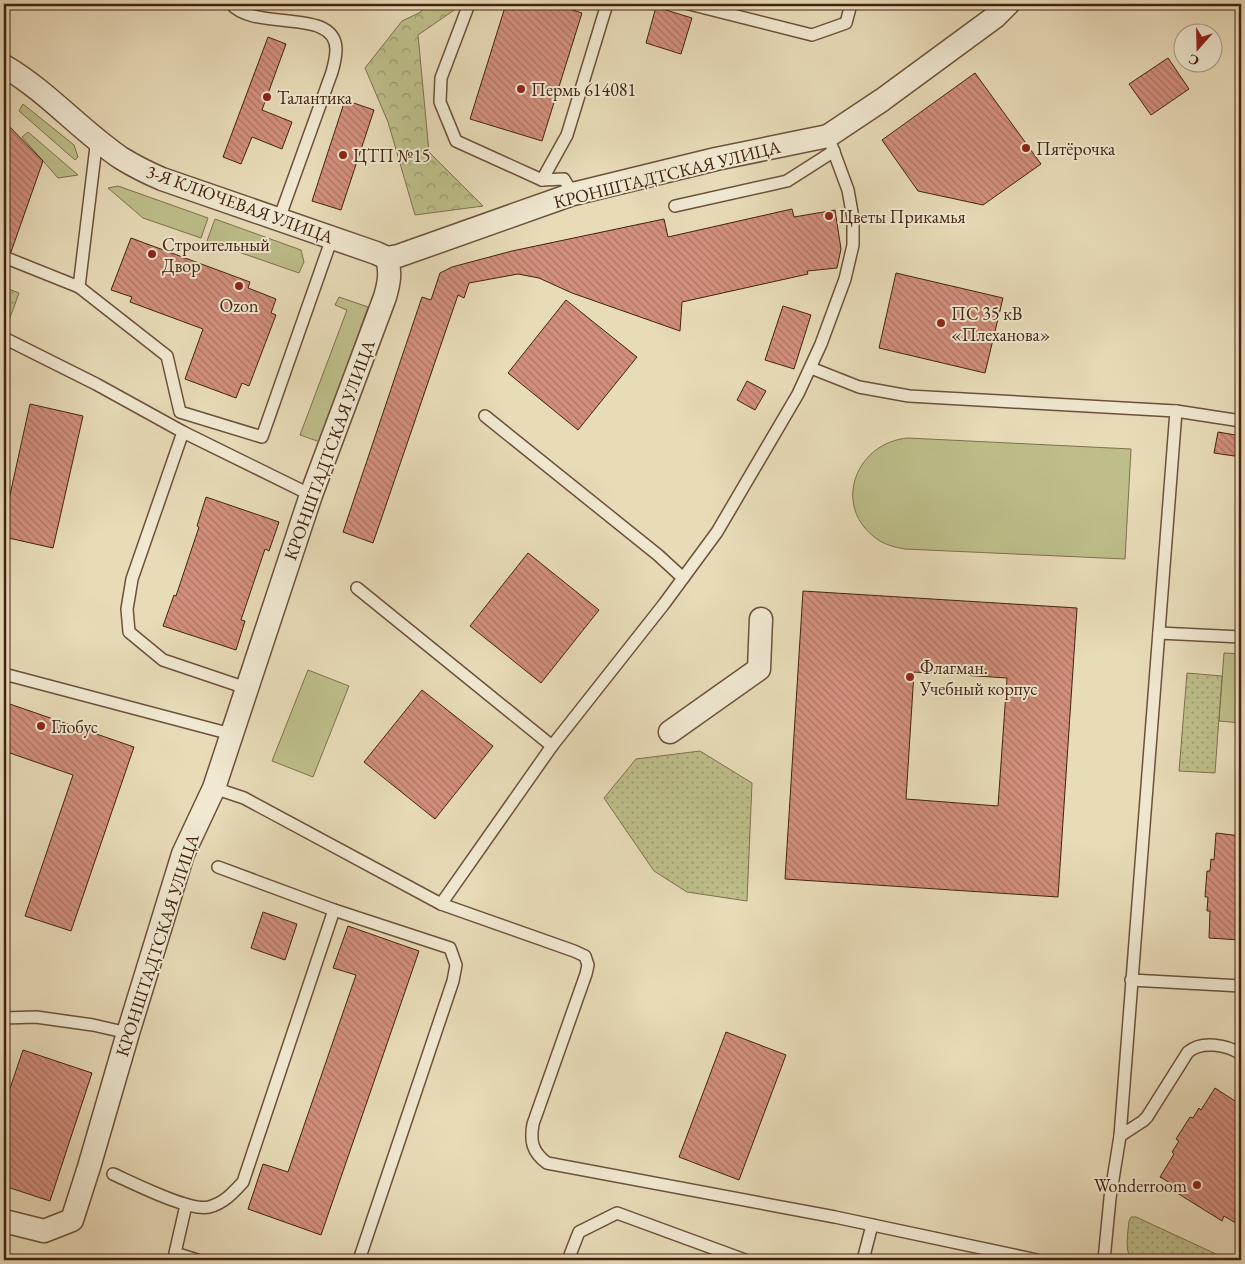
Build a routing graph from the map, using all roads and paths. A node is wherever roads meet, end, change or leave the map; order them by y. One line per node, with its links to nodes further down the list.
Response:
1 (231, 4): 13 (lane)
2 (469, 4): 10 (lane)
3 (606, 4): 10 (lane)
4 (689, 4): 5 (lane)
5 (852, 4)
6 (1008, 4): 9 (street, КРОНШТАДТСКАЯ УЛИЦА)
7 (4, 66): 8 (street, 3-Я КЛЮЧЕВАЯ УЛИЦА)
8 (97, 138): 13 (street, 3-Я КЛЮЧЕВАЯ УЛИЦА); 17 (lane)
9 (831, 143): 11 (street, КРОНШТАДТСКАЯ УЛИЦА); 12 (lane); 19 (lane)
10 (542, 180): 11 (lane)
11 (573, 194): 16 (street, КРОНШТАДТСКАЯ УЛИЦА)
12 (675, 206)
13 (279, 219): 14 (street, 3-Я КЛЮЧЕВАЯ УЛИЦА)
14 (332, 238): 16 (street, 3-Я КЛЮЧЕВАЯ УЛИЦА); 17 (lane)
15 (4, 257): 17 (lane)
16 (387, 258): 24 (street, КРОНШТАДТСКАЯ УЛИЦА)
17 (79, 287)
18 (4, 338): 23 (lane)
19 (811, 368): 20 (lane); 25 (lane)
20 (1176, 411): 22 (lane); 28 (lane)
21 (485, 416): 25 (lane)
22 (1241, 421)
23 (183, 432): 24 (lane); 31 (lane)
24 (311, 495): 31 (street, КРОНШТАДТСКАЯ УЛИЦА)
25 (683, 578): 34 (lane)
26 (357, 588): 34 (lane)
27 (761, 618): 32 (street)
28 (1159, 633): 29 (lane); 39 (lane)
29 (1241, 637)
30 (4, 674): 33 (lane)
31 (246, 688): 33 (street, КРОНШТАДТСКАЯ УЛИЦА)
32 (670, 732)
33 (231, 734): 35 (street, КРОНШТАДТСКАЯ УЛИЦА)
34 (552, 746): 37 (lane)
35 (214, 788): 37 (lane); 42 (street, КРОНШТАДТСКАЯ УЛИЦА)
36 (218, 867): 38 (lane)
37 (441, 904): 48 (lane)
38 (334, 910): 46 (lane); 50 (lane)
39 (1131, 980): 40 (lane); 44 (lane)
40 (1241, 986)
41 (4, 1018): 42 (lane)
42 (128, 1033): 47 (street, КРОНШТАДТСКАЯ УЛИЦА)
43 (1241, 1054): 44 (lane)
44 (1120, 1136): 55 (lane)
45 (113, 1174): 46 (lane)
46 (186, 1205): 49 (lane)
47 (4, 1221)
48 (872, 1224): 53 (lane); 54 (lane)
49 (197, 1260)
50 (359, 1260)
51 (568, 1260): 52 (lane)
52 (745, 1260)
53 (863, 1260)
54 (1037, 1260)
55 (1104, 1260)

